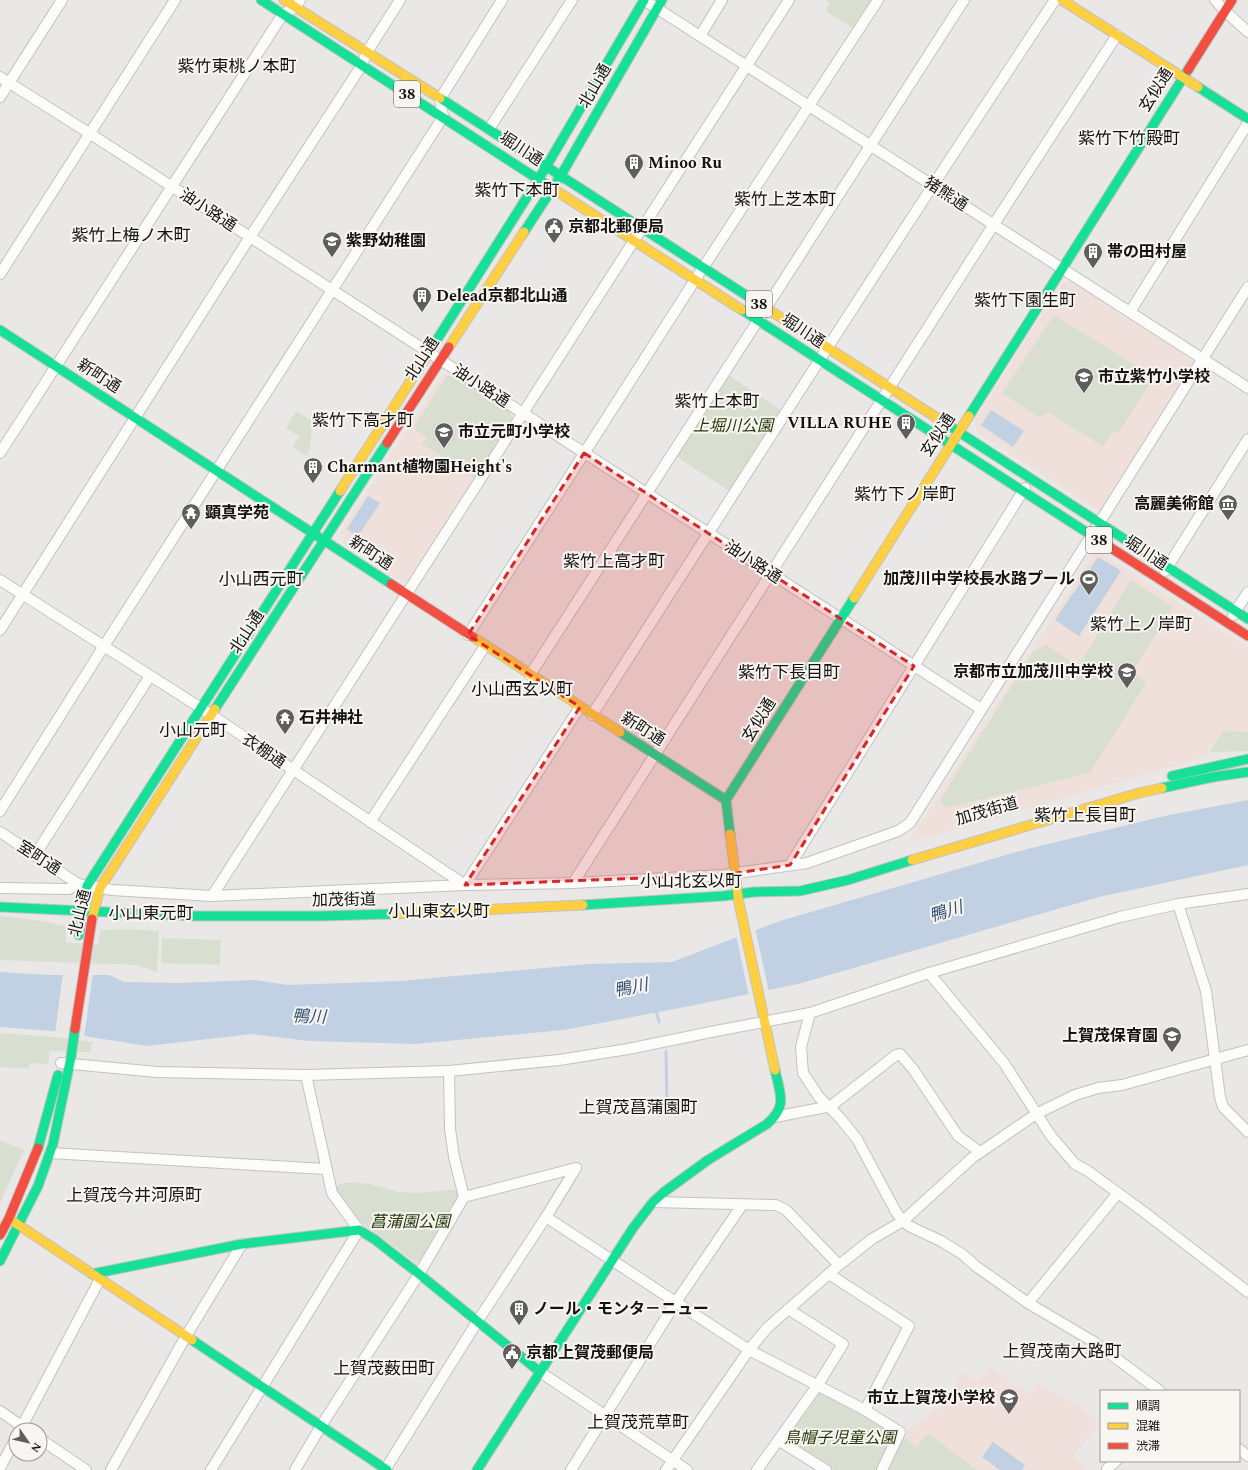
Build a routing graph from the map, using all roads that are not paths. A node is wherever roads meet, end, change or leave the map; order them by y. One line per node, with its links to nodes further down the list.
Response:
1 (62, 0): 30 (street)
2 (175, 0): 38 (street)
3 (261, 0): 20 (street, 堀川通 / 38)
4 (284, 0): 17 (street, 堀川通 / 38)
5 (400, 0): 25 (street)
6 (502, 0): 32 (street)
7 (572, 0): 37 (street)
8 (644, 0): 18 (street, 猪熊通); 24 (street, 北山通)
9 (722, 0): 23 (street)
10 (789, 0): 28 (street)
11 (878, 0): 33 (street)
12 (964, 0): 39 (street)
13 (1056, 0): 43 (street)
14 (1063, 0): 22 (street)
15 (1215, 0): 19 (street)
16 (1232, 0): 19 (street, 玄似通)
17 (298, 4): 20 (street); 25 (street, 堀川通 / 38)
18 (660, 4): 23 (street, 猪熊通); 26 (street, 北山通)
19 (1225, 11): 21 (street); 29 (street, 玄似通)
20 (283, 14): 27 (street, 堀川通 / 38); 44 (street)
21 (1248, 32)
22 (1117, 35): 29 (street); 46 (street)
23 (700, 36): 28 (street, 猪熊通)
24 (616, 47): 26 (street); 40 (street, 北山通)
25 (367, 52): 27 (street); 32 (street, 堀川通 / 38)
26 (630, 56): 41 (street, 北山通)
27 (362, 65): 34 (street, 堀川通 / 38); 48 (street)
28 (747, 65): 33 (street, 猪熊通); 47 (street)
29 (1182, 77): 35 (street); 51 (street, 玄似通)
30 (4, 80): 31 (street); 38 (street, 油小路通)
31 (0, 97)
32 (440, 99): 34 (street); 37 (street, 堀川通 / 38)
33 (809, 105): 39 (street, 猪熊通); 50 (street)
34 (443, 117): 42 (street, 堀川通 / 38); 55 (street)
35 (1248, 119)
36 (1248, 123): 57 (street)
37 (489, 129): 40 (street, 堀川通 / 38)
38 (89, 133): 44 (street, 油小路通); 52 (street)
39 (872, 145): 43 (street, 猪熊通); 56 (street)
40 (546, 167): 41 (street, 堀川通 / 38); 42 (street, 北山通)
41 (560, 176): 45 (street, 北山通); 47 (street, 堀川通 / 38)
42 (538, 178): 45 (street, 堀川通 / 38); 61 (street, 北山通)
43 (933, 185): 46 (street, 猪熊通); 60 (street)
44 (172, 187): 48 (street, 油小路通); 65 (street)
45 (553, 188): 49 (street, 堀川通 / 38); 63 (street, 北山通)
46 (994, 224): 51 (street, 猪熊通); 66 (street)
47 (642, 229): 49 (street); 50 (street, 堀川通 / 38)
48 (250, 237): 55 (street, 油小路通); 70 (street)
49 (634, 240): 53 (street, 堀川通 / 38); 69 (street)
50 (704, 268): 53 (street); 56 (street, 堀川通 / 38)
51 (1062, 268): 57 (street, 猪熊通); 71 (street, 玄似通)
52 (0, 274)
53 (696, 280): 58 (street, 堀川通 / 38); 77 (street)
54 (1248, 287): 62 (street)
55 (332, 290): 61 (street, 油小路通); 78 (street)
56 (766, 308): 58 (street); 60 (street, 堀川通 / 38)
57 (1130, 312): 62 (street, 猪熊通)
58 (757, 320): 64 (street, 堀川通 / 38); 81 (street)
59 (0, 330): 65 (street, 新町通)
60 (828, 348): 64 (street); 66 (street, 堀川通 / 38)
61 (429, 353): 63 (street, 油小路通); 73 (street, 北山通)
62 (1203, 359): 67 (street, 猪熊通); 82 (street)
63 (440, 360): 69 (street, 油小路通); 75 (street, 北山通)
64 (820, 360): 68 (street, 堀川通 / 38); 83 (street)
65 (56, 366): 70 (street, 新町通); 76 (street)
66 (890, 388): 68 (street); 71 (street, 堀川通 / 38)
67 (1248, 388)
68 (882, 400): 74 (street, 堀川通 / 38); 88 (street)
69 (523, 413): 77 (street, 油小路通); 93 (street)
70 (135, 418): 78 (street, 新町通); 92 (street)
71 (958, 432): 74 (street, 玄似通); 79 (street, 堀川通 / 38)
72 (1248, 439): 87 (street)
73 (372, 441): 75 (street); 84 (street, 北山通)
74 (951, 444): 80 (street, 堀川通 / 38); 95 (street, 玄似通)
75 (383, 448): 86 (street, 北山通)
76 (0, 453)
77 (584, 453): 81 (street, 油小路通); 99 (street)
78 (217, 472): 84 (street, 新町通); 101 (street)
79 (1031, 479): 80 (street); 82 (street, 堀川通 / 38)
80 (1023, 491): 85 (street, 堀川通 / 38); 103 (street)
81 (646, 493): 83 (street, 油小路通); 104 (street)
82 (1099, 523): 85 (street); 87 (street, 堀川通 / 38)
83 (708, 533): 88 (street, 油小路通); 109 (street)
84 (313, 534): 86 (street, 新町通); 107 (street, 北山通)
85 (1091, 535): 90 (street, 堀川通 / 38); 108 (street)
86 (324, 541): 93 (street, 新町通); 110 (street, 北山通)
87 (1168, 567): 90 (street); 94 (street, 堀川通 / 38)
88 (772, 574): 95 (street, 油小路通); 111 (street)
89 (0, 580): 92 (street, 衣棚通)
90 (1160, 580): 97 (street, 堀川通 / 38)
91 (1248, 592): 94 (street)
92 (22, 594): 98 (street); 101 (street, 衣棚通)
93 (406, 594): 99 (street, 新町通); 113 (street)
94 (1236, 611): 96 (street, 堀川通 / 38); 97 (street)
95 (840, 618): 103 (street, 油小路通); 118 (street, 玄似通)
96 (1248, 619)
97 (1228, 623): 100 (street, 堀川通 / 38)
98 (0, 630)
99 (468, 635): 102 (street, 新町通)
100 (1248, 636)
101 (104, 646): 105 (street, 衣棚通); 119 (street)
102 (485, 646): 104 (street, 新町通); 120 (street)
103 (914, 666): 108 (street, 油小路通); 124 (street)
104 (530, 675): 106 (street, 新町通)
105 (150, 676): 107 (street, 衣棚通); 123 (street)
106 (580, 707): 109 (street, 新町通); 128 (street)
107 (201, 708): 110 (street, 衣棚通); 115 (street, 北山通)
108 (981, 709): 124 (street)
109 (592, 715): 111 (street, 新町通)
110 (211, 716): 113 (street, 衣棚通); 117 (street, 北山通)
111 (654, 754): 118 (street, 新町通); 126 (street)
112 (1248, 759): 116 (street)
113 (293, 770): 120 (street, 衣棚通); 133 (street)
114 (1248, 772): 131 (street, 加茂街道)
115 (147, 792): 117 (street); 127 (street, 北山通)
116 (1105, 793)
117 (158, 799): 130 (street, 北山通)
118 (726, 800): 125 (street)
119 (0, 811)
120 (370, 822): 128 (street, 衣棚通)
121 (0, 832): 123 (street, 室町通)
122 (912, 851): 131 (street, 加茂街道)
123 (35, 855): 127 (street, 室町通)
124 (790, 865): 125 (street)
125 (735, 874): 126 (street); 134 (street)
126 (573, 883): 128 (street)
127 (82, 885): 129 (street); 130 (street); 137 (street, 北山通)
128 (465, 886): 133 (street)
129 (0, 888)
130 (100, 888): 133 (street); 138 (street, 北山通)
131 (784, 891): 134 (street, 加茂街道)
132 (1248, 894): 135 (street)
133 (212, 896)
134 (738, 898): 138 (street, 加茂街道); 143 (street)
135 (1178, 904): 141 (street); 146 (street)
136 (0, 907): 137 (street, 加茂街道)
137 (83, 912): 138 (street, 加茂街道); 139 (street, 北山通)
138 (94, 912): 139 (street, 北山通)
139 (85, 928): 140 (street, 北山通); 145 (street, 北山通)
140 (78, 943)
141 (929, 973): 142 (street); 150 (street)
142 (810, 1013): 143 (street); 149 (street)
143 (763, 1017): 147 (street); 151 (street)
144 (1248, 1050): 146 (street)
145 (66, 1060): 148 (street); 154 (street, 北山通); 161 (street, 北山通)
146 (1215, 1060): 150 (street); 152 (street)
147 (449, 1071): 148 (street); 157 (street)
148 (306, 1075): 155 (street)
149 (829, 1107): 151 (street); 153 (street); 162 (street)
150 (1036, 1114): 153 (street); 156 (street)
151 (775, 1117): 158 (street)
152 (1248, 1132)
153 (980, 1152): 162 (street)
154 (50, 1153): 155 (street); 163 (street, 北山通)
155 (325, 1169): 164 (street)
156 (1118, 1193): 173 (street); 175 (street)
157 (464, 1197): 160 (street); 170 (street)
158 (653, 1202): 159 (street); 168 (street)
159 (742, 1205): 169 (street); 174 (street)
160 (546, 1217): 168 (street); 177 (street)
161 (9, 1218): 163 (street); 165 (street, 北山通)
162 (903, 1221): 169 (street); 175 (street)
163 (19, 1225): 167 (street, 北山通); 172 (street)
164 (358, 1230): 166 (street); 170 (street); 182 (street)
165 (0, 1235)
166 (242, 1244): 172 (street); 178 (street)
167 (0, 1261)
168 (612, 1261): 174 (street); 180 (street)
169 (839, 1265): 171 (street)
170 (419, 1274): 177 (street); 189 (street)
171 (829, 1274): 176 (street); 184 (street)
172 (96, 1276): 178 (street); 188 (street)
173 (1248, 1292)
174 (676, 1302): 179 (street); 186 (street)
175 (1028, 1303): 183 (street)
176 (788, 1309): 179 (street); 181 (street)
177 (477, 1322): 180 (street); 203 (street)
178 (186, 1336): 182 (street); 200 (street)
179 (749, 1350): 181 (street); 195 (street)
180 (540, 1372): 186 (street); 204 (street)
181 (817, 1386): 184 (street); 190 (street)
182 (262, 1387): 189 (street); 201 (street)
183 (1159, 1390)
184 (865, 1410): 210 (street)
185 (0, 1411): 187 (street)
186 (605, 1416): 195 (street); 205 (street)
187 (14, 1422)
188 (26, 1422)
189 (321, 1426): 202 (street); 203 (street)
190 (778, 1440): 208 (street); 209 (street)
191 (48, 1444): 199 (street)
192 (1240, 1450): 194 (street)
193 (8, 1453): 197 (street)
194 (1248, 1456)
195 (672, 1460): 206 (street); 207 (street)
196 (1115, 1462): 198 (street)
197 (0, 1468)
198 (1107, 1469)
199 (86, 1470)
200 (111, 1470)
201 (211, 1470)
202 (295, 1470)
203 (386, 1470)
204 (477, 1470)
205 (571, 1470)
206 (666, 1470)
207 (687, 1470)
208 (757, 1470)
209 (826, 1470)
210 (882, 1470)

